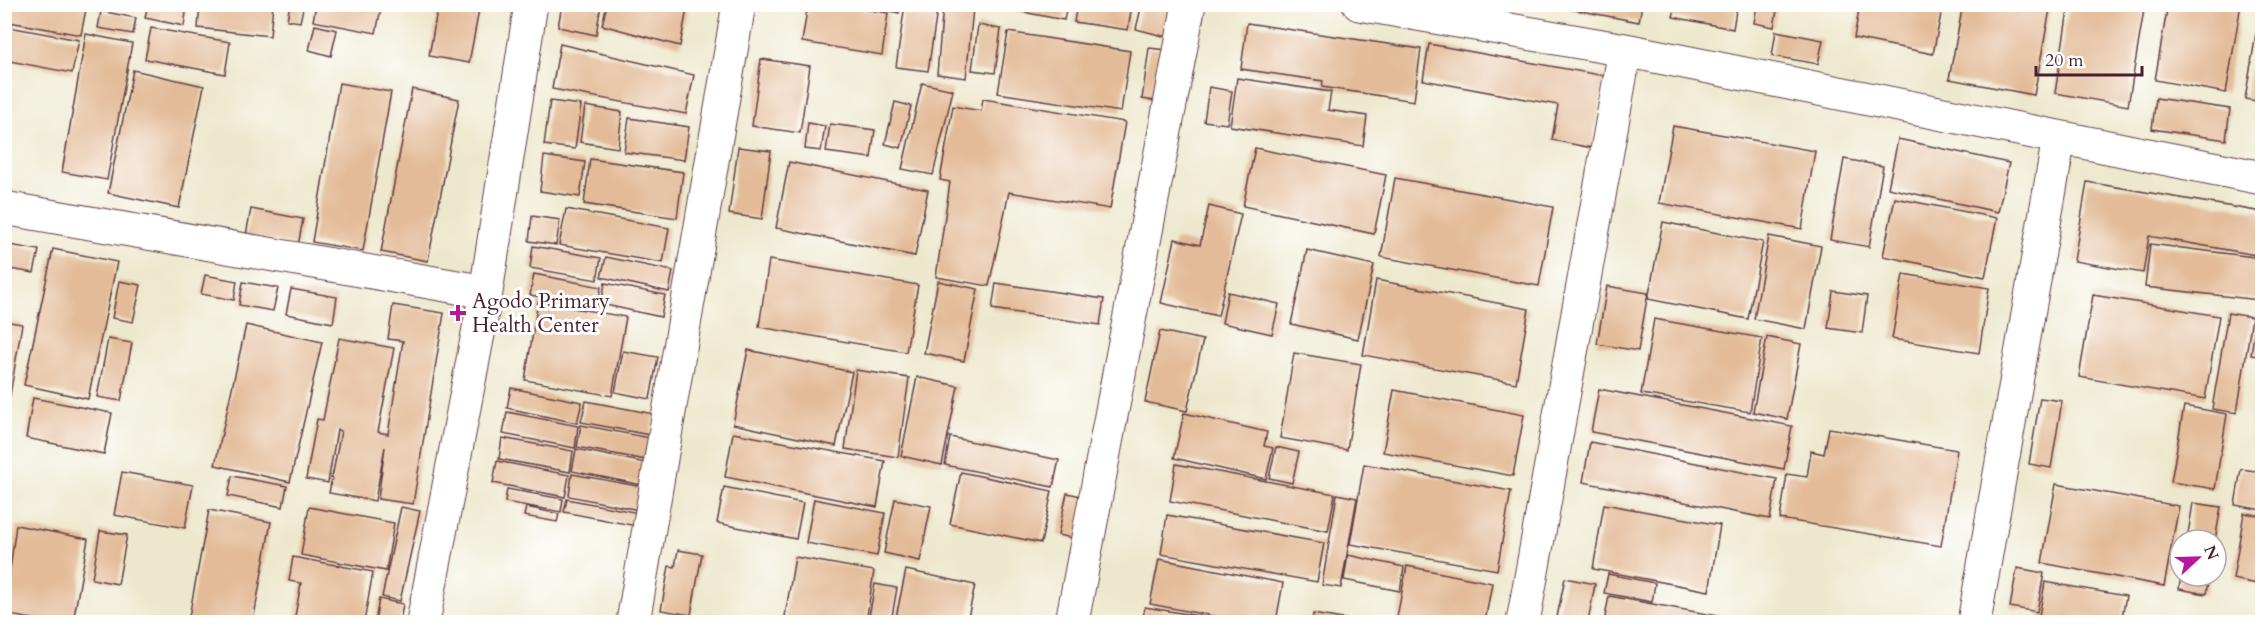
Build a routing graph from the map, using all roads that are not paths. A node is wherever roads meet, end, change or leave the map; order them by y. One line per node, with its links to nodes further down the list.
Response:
1 (531, 4): 9 (street)
2 (739, 4): 11 (street)
3 (1189, 4): 12 (street)
4 (1379, 7): 5 (street)
5 (1625, 50): 6 (street); 13 (street)
6 (2059, 138): 7 (street); 14 (street)
7 (2262, 178)
8 (4, 208): 9 (street)
9 (486, 292): 10 (street)
10 (423, 622)
11 (633, 622)
12 (1072, 622)
13 (1523, 622)
14 (1974, 622)

